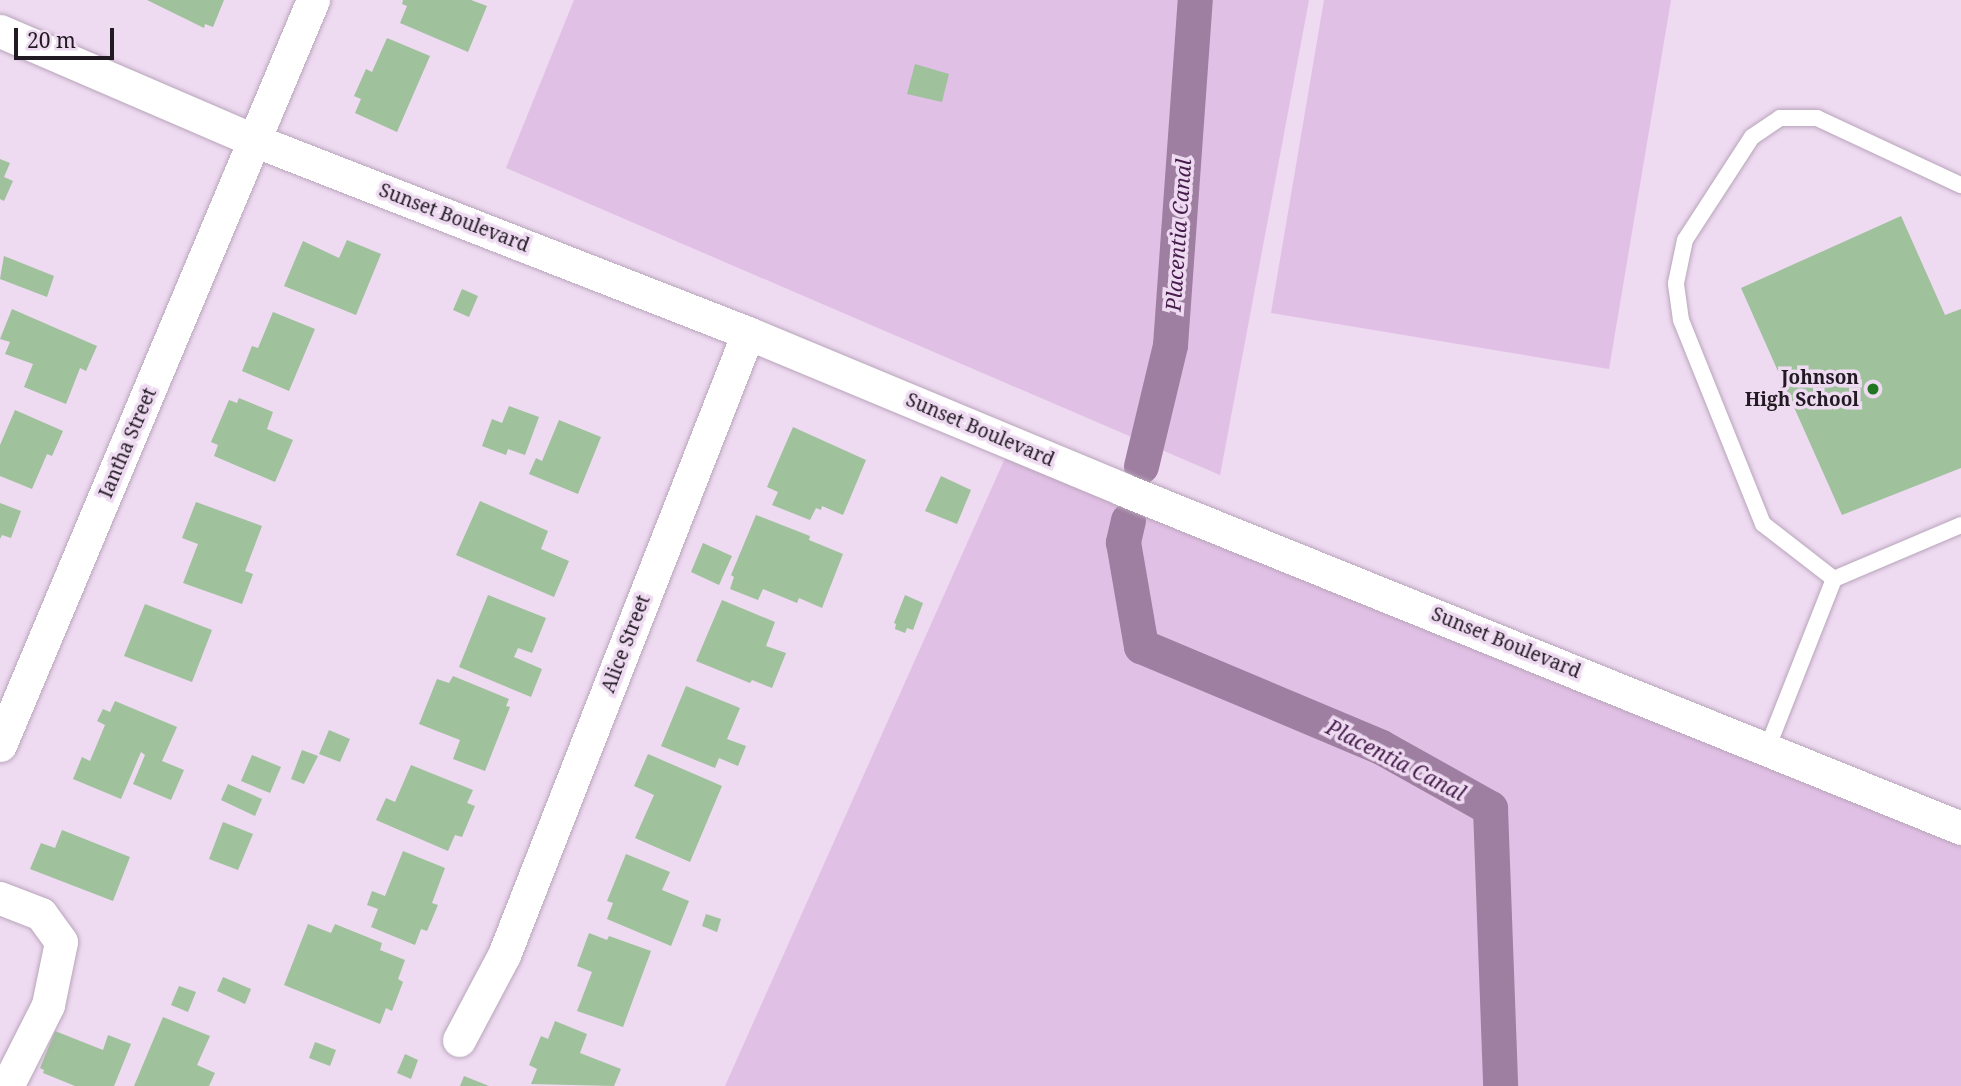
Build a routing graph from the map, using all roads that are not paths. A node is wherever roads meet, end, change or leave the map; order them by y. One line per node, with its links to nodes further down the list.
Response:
1 (313, 0): 3 (street, Iantha Street)
2 (0, 31): 3 (street, Sunset Boulevard)
3 (256, 141): 5 (street, Sunset Boulevard); 8 (street, Iantha Street)
4 (1961, 185): 7 (lane)
5 (748, 333): 9 (street, Sunset Boulevard); 12 (street, Alice Street)
6 (1961, 525): 7 (lane)
7 (1833, 579): 9 (lane)
8 (0, 745)
9 (1767, 749): 10 (street, Sunset Boulevard)
10 (1961, 828)
11 (0, 898): 13 (street)
12 (459, 1040)
13 (7, 1086)

